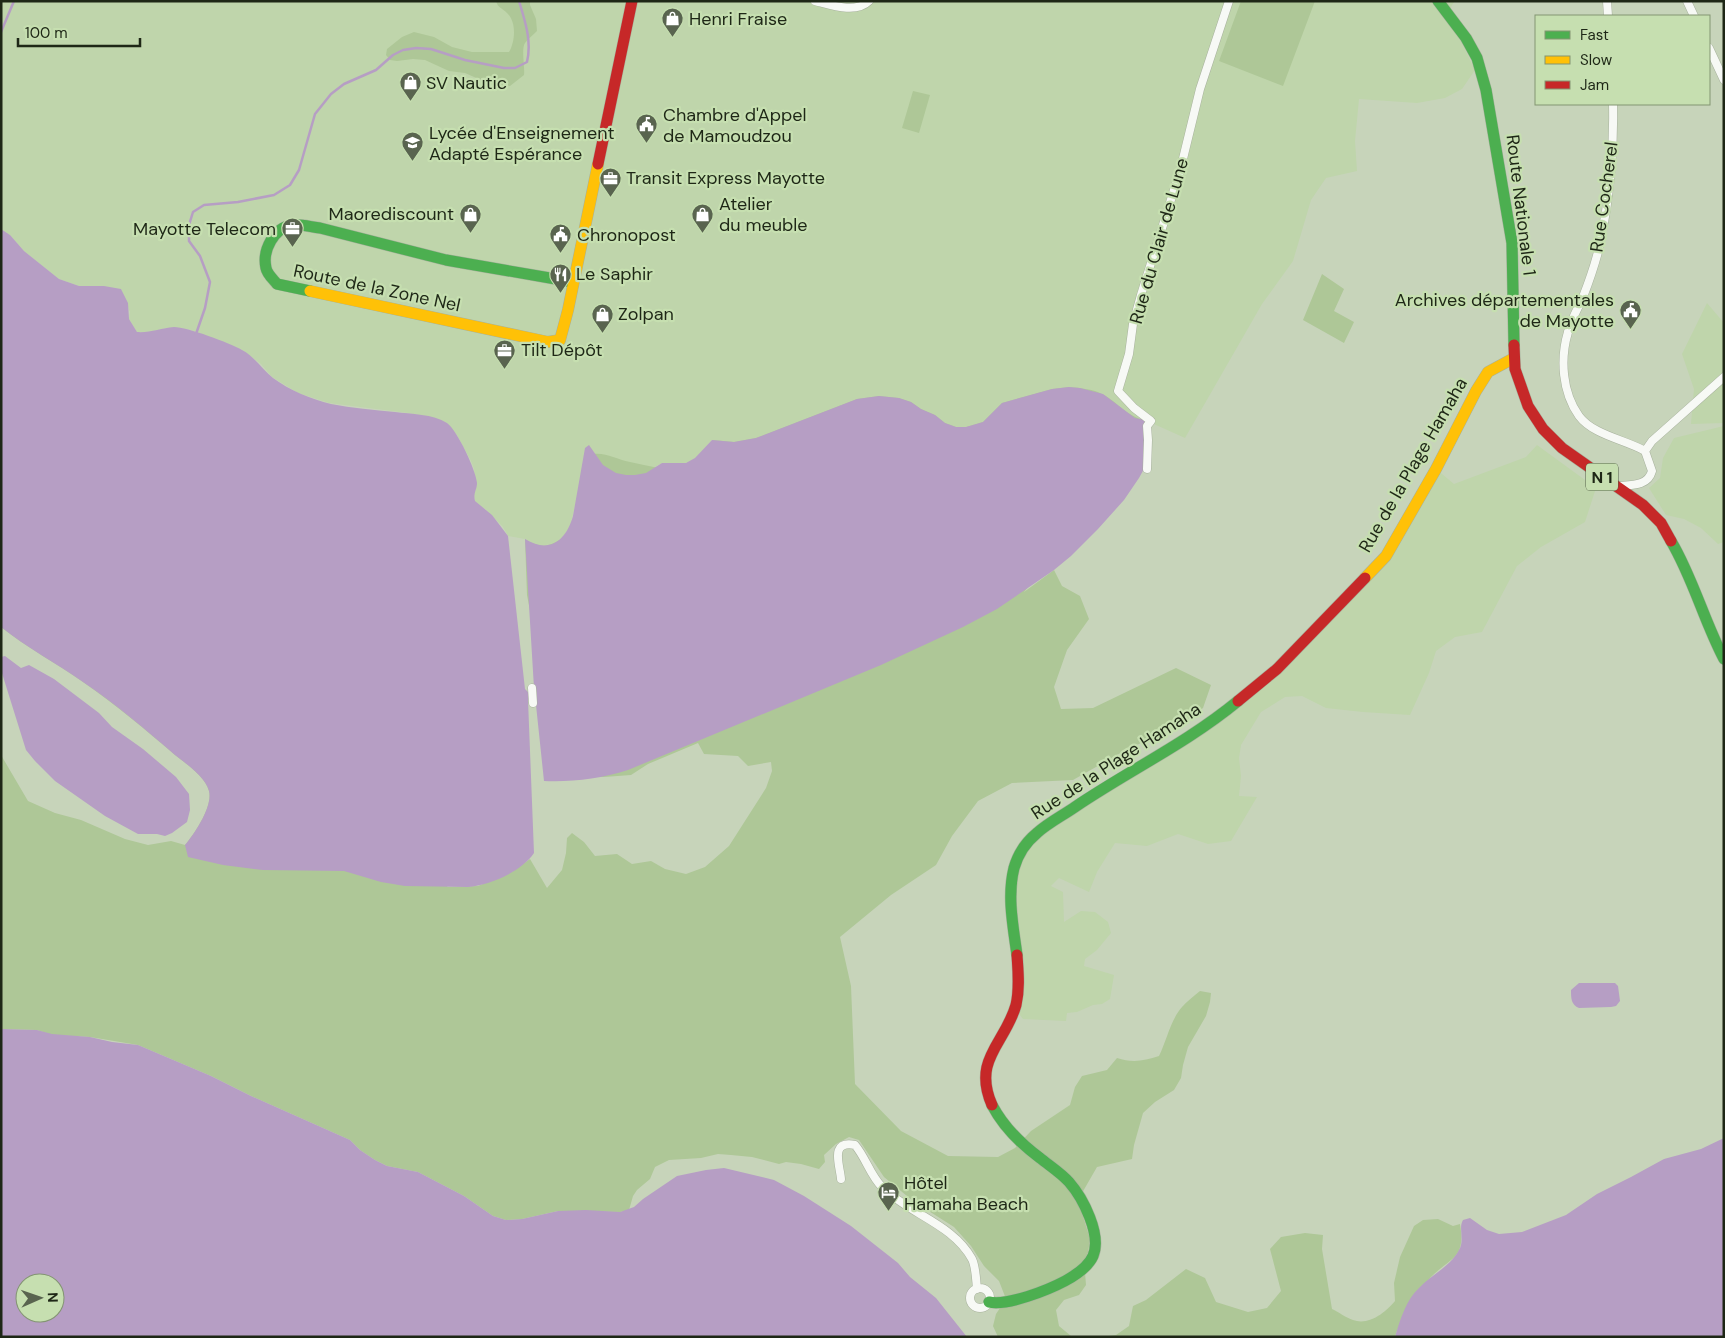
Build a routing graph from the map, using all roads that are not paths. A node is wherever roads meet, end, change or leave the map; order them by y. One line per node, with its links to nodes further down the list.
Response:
1 (632, 1): 13 (street, Route de la Zone Nel)
2 (815, 1): 3 (street)
3 (869, 1)
4 (1229, 1): 17 (street, Rue du Clair de Lune)
5 (1438, 1): 14 (street, Route Nationale 1 / N 1)
6 (1607, 1): 8 (street)
7 (1687, 1): 9 (street)
8 (1608, 15)
9 (1694, 15)
10 (1710, 50): 11 (street)
11 (1724, 80)
12 (1613, 105): 16 (street, Rue Cocherel)
13 (573, 282): 13 (street, Route de la Zone Nel)
14 (1514, 358): 18 (street, Route Nationale 1 / N 1); 26 (street, Rue de la Plage Hamaha)
15 (1724, 377): 16 (street)
16 (1645, 450): 18 (street)
17 (1147, 469)
18 (1619, 486): 19 (street, Route Nationale 1 / N 1)
19 (1708, 621): 20 (street, Route Nationale 1 / N 1); 21 (street, Route Nationale 1 / N 1)
20 (1724, 646)
21 (1724, 659)
22 (532, 688): 23 (street)
23 (533, 703)
24 (841, 1179): 25 (street)
25 (977, 1289): 26 (street); 26 (street)
26 (989, 1302)

